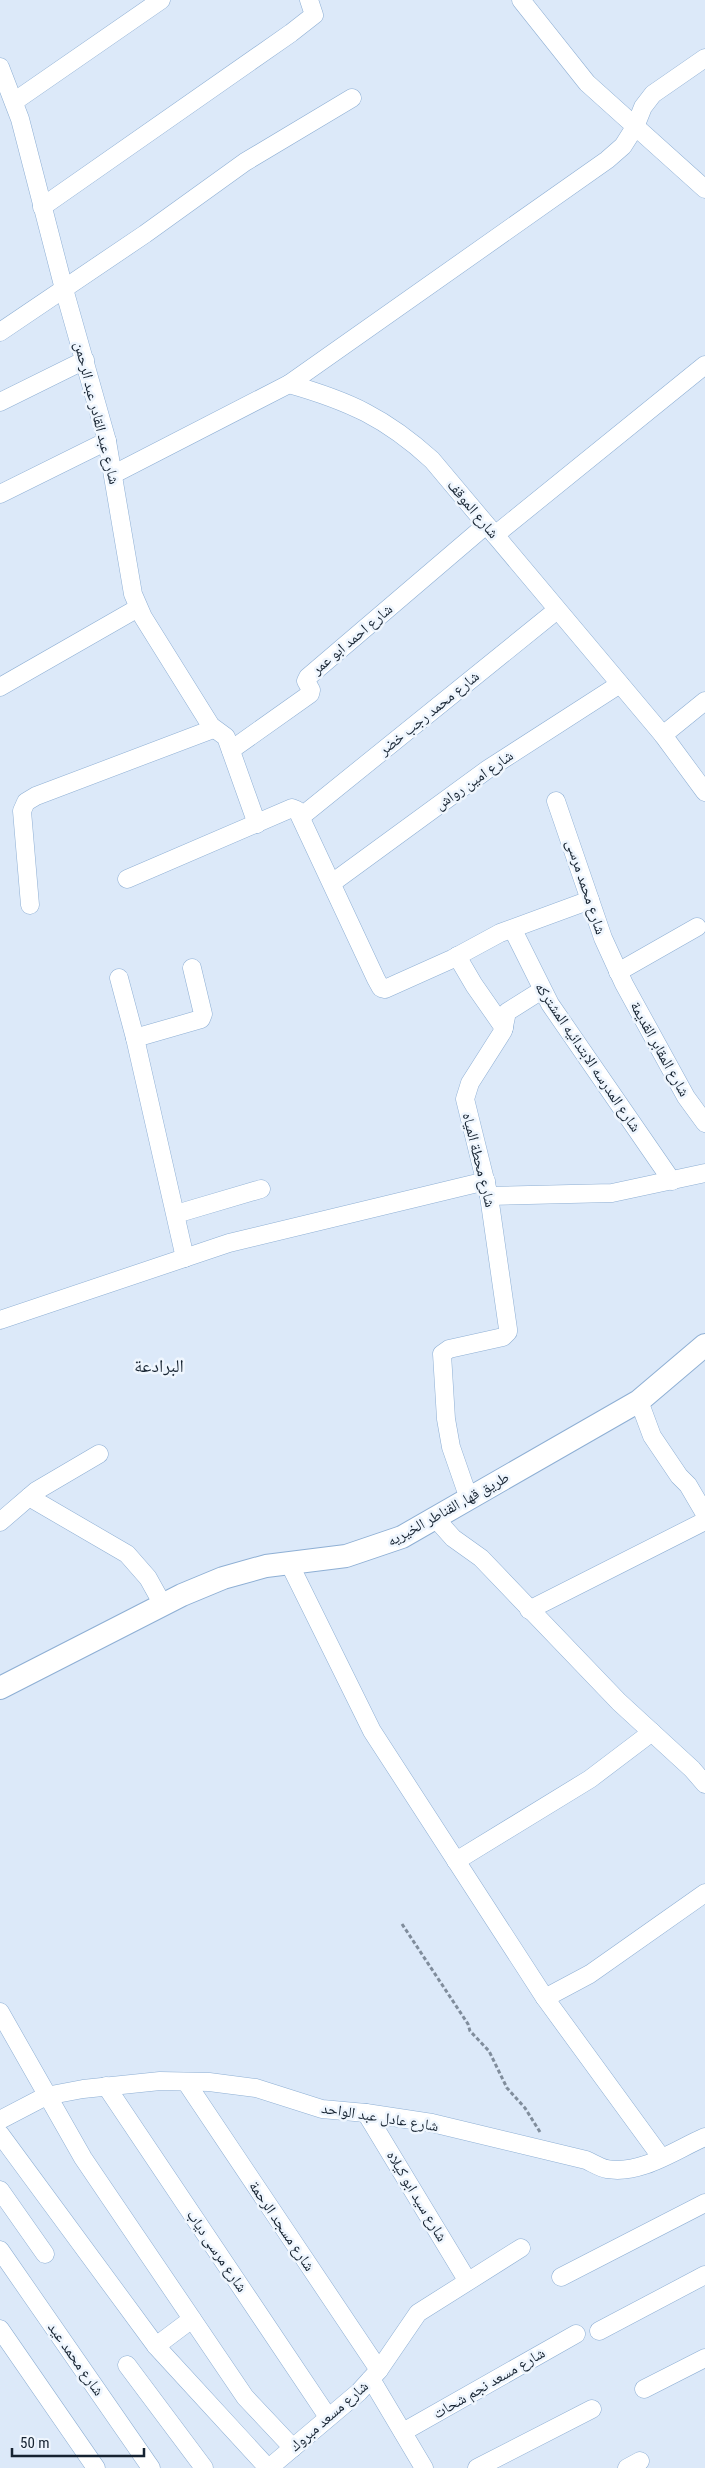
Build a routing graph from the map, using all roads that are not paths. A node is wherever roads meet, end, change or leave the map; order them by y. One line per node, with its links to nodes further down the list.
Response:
1 (161, 0): 7 (street)
2 (309, 0): 10 (street)
3 (521, 0): 8 (street)
4 (705, 58): 8 (street)
5 (0, 66): 7 (street, شارع عبد القادر عبد الرحمن)
6 (352, 98): 11 (street)
7 (15, 101): 10 (street, شارع عبد القادر عبد الرحمن)
8 (635, 127): 9 (street); 15 (street)
9 (705, 188)
10 (42, 207): 11 (street, شارع عبد القادر عبد الرحمن)
11 (64, 289): 12 (street); 13 (street, شارع عبد القادر عبد الرحمن)
12 (0, 332)
13 (85, 360): 16 (street); 17 (street, شارع عبد القادر عبد الرحمن)
14 (705, 365): 20 (street)
15 (290, 384): 18 (street); 20 (street, شارع الموقف)
16 (0, 402)
17 (107, 441): 18 (street, شارع عبد القادر عبد الرحمن); 19 (street)
18 (114, 474): 21 (street, شارع عبد القادر عبد الرحمن)
19 (0, 494)
20 (490, 530): 22 (street, شارع الموقف); 28 (street, شارع احمد ابو عمر)
21 (138, 608): 24 (street); 26 (street, شارع عبد القادر عبد الرحمن)
22 (557, 610): 23 (street, شارع الموقف); 31 (street, شارع محمد رجب خضر)
23 (620, 684): 27 (street); 34 (street, شارع امين رواش)
24 (0, 686)
25 (705, 701): 27 (street)
26 (213, 729): 28 (street, شارع عبد القادر عبد الرحمن); 36 (street)
27 (664, 735): 29 (street)
28 (231, 750): 32 (street, شارع عبد القادر عبد الرحمن)
29 (705, 792)
30 (556, 801): 35 (street, شارع محمد مرسى)
31 (302, 816): 32 (street); 34 (street)
32 (256, 824): 33 (street)
33 (128, 879)
34 (332, 883): 39 (street)
35 (590, 900): 38 (street); 41 (street, شارع محمد مرسى)
36 (30, 905)
37 (697, 927): 41 (street)
38 (513, 930): 39 (street); 43 (street, شارع المدرسه الابتدائيه المشتركه)
39 (457, 956): 44 (street)
40 (192, 968): 45 (street)
41 (618, 972): 46 (street, شارع المقابر القديمة)
42 (119, 978): 45 (street)
43 (542, 990): 44 (street, شارع محطة المياه); 48 (street, شارع المدرسه الابتدائيه المشتركه)
44 (504, 1028): 49 (street, شارع محطة المياه)
45 (135, 1038): 51 (street)
46 (705, 1123)
47 (705, 1173): 48 (street)
48 (672, 1181): 49 (street)
49 (488, 1188): 52 (street); 58 (street, شارع محطة المياه)
50 (261, 1190): 51 (street)
51 (176, 1214): 52 (street)
52 (185, 1258): 53 (street)
53 (0, 1320)
54 (705, 1345): 55 (street, طريق قها, القناطر الخيريه)
55 (639, 1401): 58 (street, طريق قها, القناطر الخيريه); 59 (street)
56 (99, 1454): 57 (street)
57 (29, 1497): 62 (street); 64 (street)
58 (469, 1499): 60 (street, طريق قها, القناطر الخيريه)
59 (705, 1514)
60 (436, 1519): 63 (street, طريق قها, القناطر الخيريه); 65 (street)
61 (705, 1521): 65 (street)
62 (0, 1522)
63 (289, 1563): 64 (street, طريق قها, القناطر الخيريه); 69 (street)
64 (163, 1605): 66 (street, طريق قها, القناطر الخيريه)
65 (529, 1610): 67 (street)
66 (0, 1688)
67 (652, 1732): 68 (street); 69 (street)
68 (705, 1784)
69 (456, 1861): 71 (street)
70 (705, 1893): 71 (street)
71 (545, 1998): 80 (street)
72 (1, 2016): 75 (street)
73 (186, 2082): 74 (street, شارع عادل عبد الواحد); 76 (street, شارع عادل عبد الواحد); 96 (street, شارع مسجد الرحمة)
74 (106, 2086): 75 (street, شارع عادل عبد الواحد); 99 (street, شارع مرسى دياب)
75 (46, 2096): 77 (street, شارع عادل عبد الواحد); 89 (street)
76 (366, 2112): 80 (street, شارع عادل عبد الواحد); 88 (street, شارع سيد ابو كيلاه)
77 (0, 2120)
78 (0, 2134): 93 (street)
79 (705, 2137): 80 (street, شارع عادل عبد الواحد)
80 (661, 2157)
81 (0, 2190): 85 (street)
82 (705, 2203): 87 (street)
83 (522, 2248): 88 (street, شارع مسعد مبروك)
84 (0, 2250): 103 (street, شارع محمد عيد)
85 (45, 2254)
86 (705, 2275): 91 (street)
87 (561, 2277)
88 (467, 2280): 96 (street, شارع مسعد مبروك)
89 (192, 2319): 93 (street); 101 (street)
90 (0, 2329): 102 (street)
91 (599, 2330)
92 (576, 2334): 100 (street, شارع مسعد نجم شحات)
93 (156, 2346): 105 (street)
94 (705, 2358): 97 (street)
95 (127, 2365): 104 (street)
96 (375, 2374): 99 (street, شارع مسعد مبروك); 100 (street, شارع مسجد الرحمة)
97 (644, 2389)
98 (592, 2409): 107 (street)
99 (328, 2417): 101 (street, شارع مسعد مبروك)
100 (403, 2432): 106 (street, شارع مسجد الرحمة)
101 (293, 2448): 105 (street, شارع مسعد مبروك)
102 (96, 2468)
103 (152, 2468)
104 (204, 2468)
105 (269, 2468)
106 (424, 2468)
107 (477, 2468)

